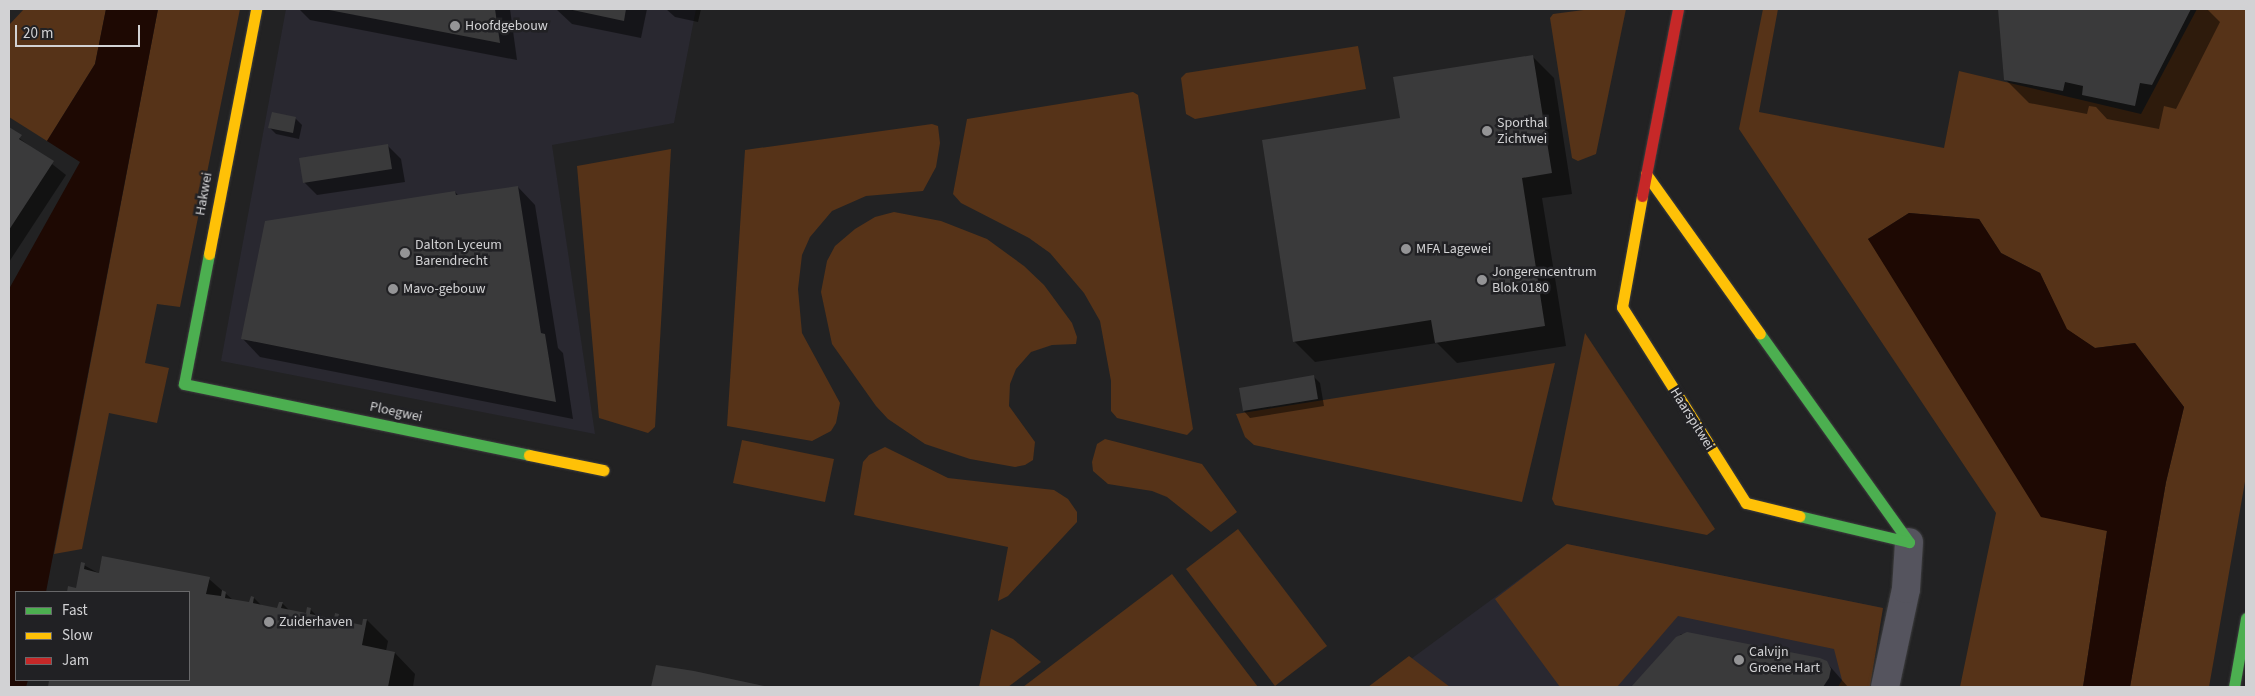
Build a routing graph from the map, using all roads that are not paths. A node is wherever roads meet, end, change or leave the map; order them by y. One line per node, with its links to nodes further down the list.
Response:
1 (256, 9): 4 (street, Hakwei)
2 (1678, 9): 3 (street, Haarspitwei)
3 (1646, 174): 6 (street); 6 (street, Haarspitwei)
4 (184, 384): 5 (street, Ploegwei)
5 (602, 470)
6 (1909, 542): 8 (street)
7 (2246, 618): 9 (street)
8 (1886, 687)
9 (2234, 687)

